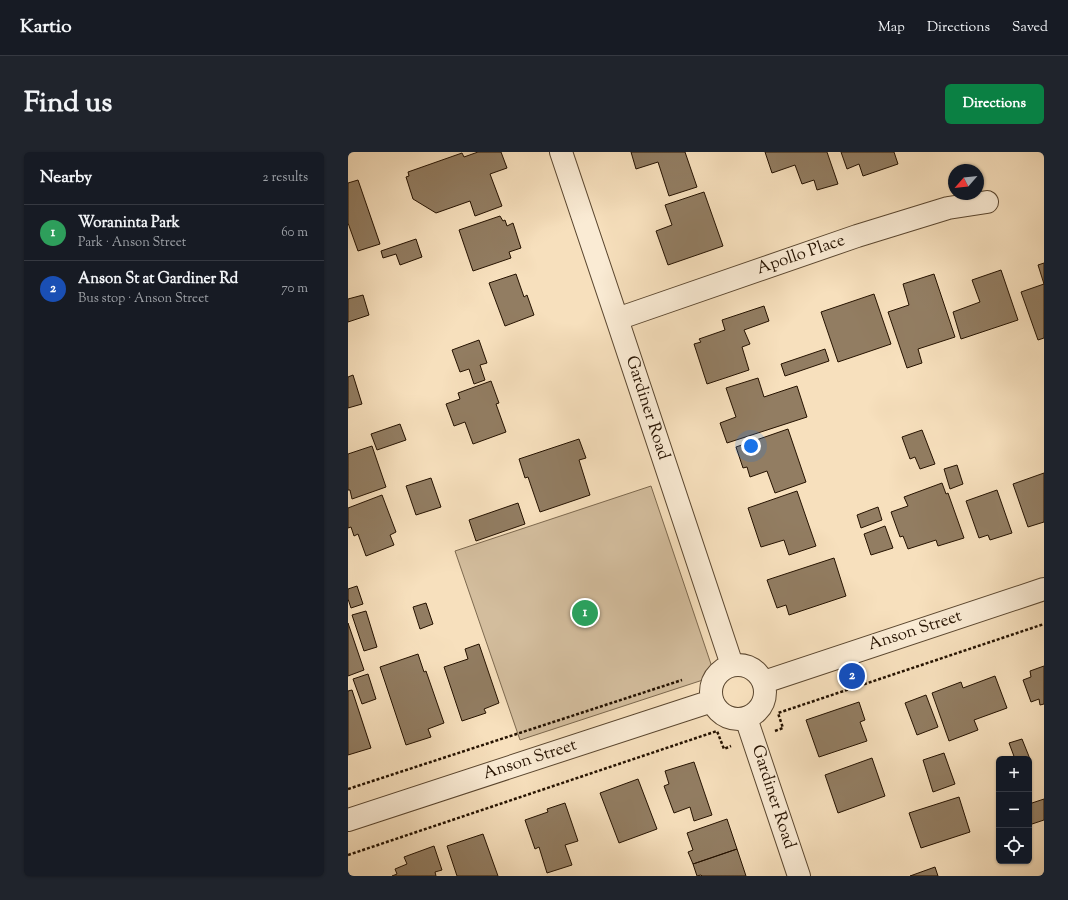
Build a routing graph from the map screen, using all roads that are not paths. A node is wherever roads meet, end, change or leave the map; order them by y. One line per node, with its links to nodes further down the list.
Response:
1 (561, 152): 3 (street, Gardiner Road)
2 (987, 202): 3 (street, Apollo Place)
3 (617, 319): 5 (street, Gardiner Road)
4 (1044, 589): 6 (street, Anson Street)
5 (732, 665): 6 (street); 7 (street)
6 (764, 682): 8 (street)
7 (712, 700): 8 (street); 9 (street, Anson Street)
8 (750, 728): 10 (street, Gardiner Road)
9 (348, 820)
10 (799, 876)

